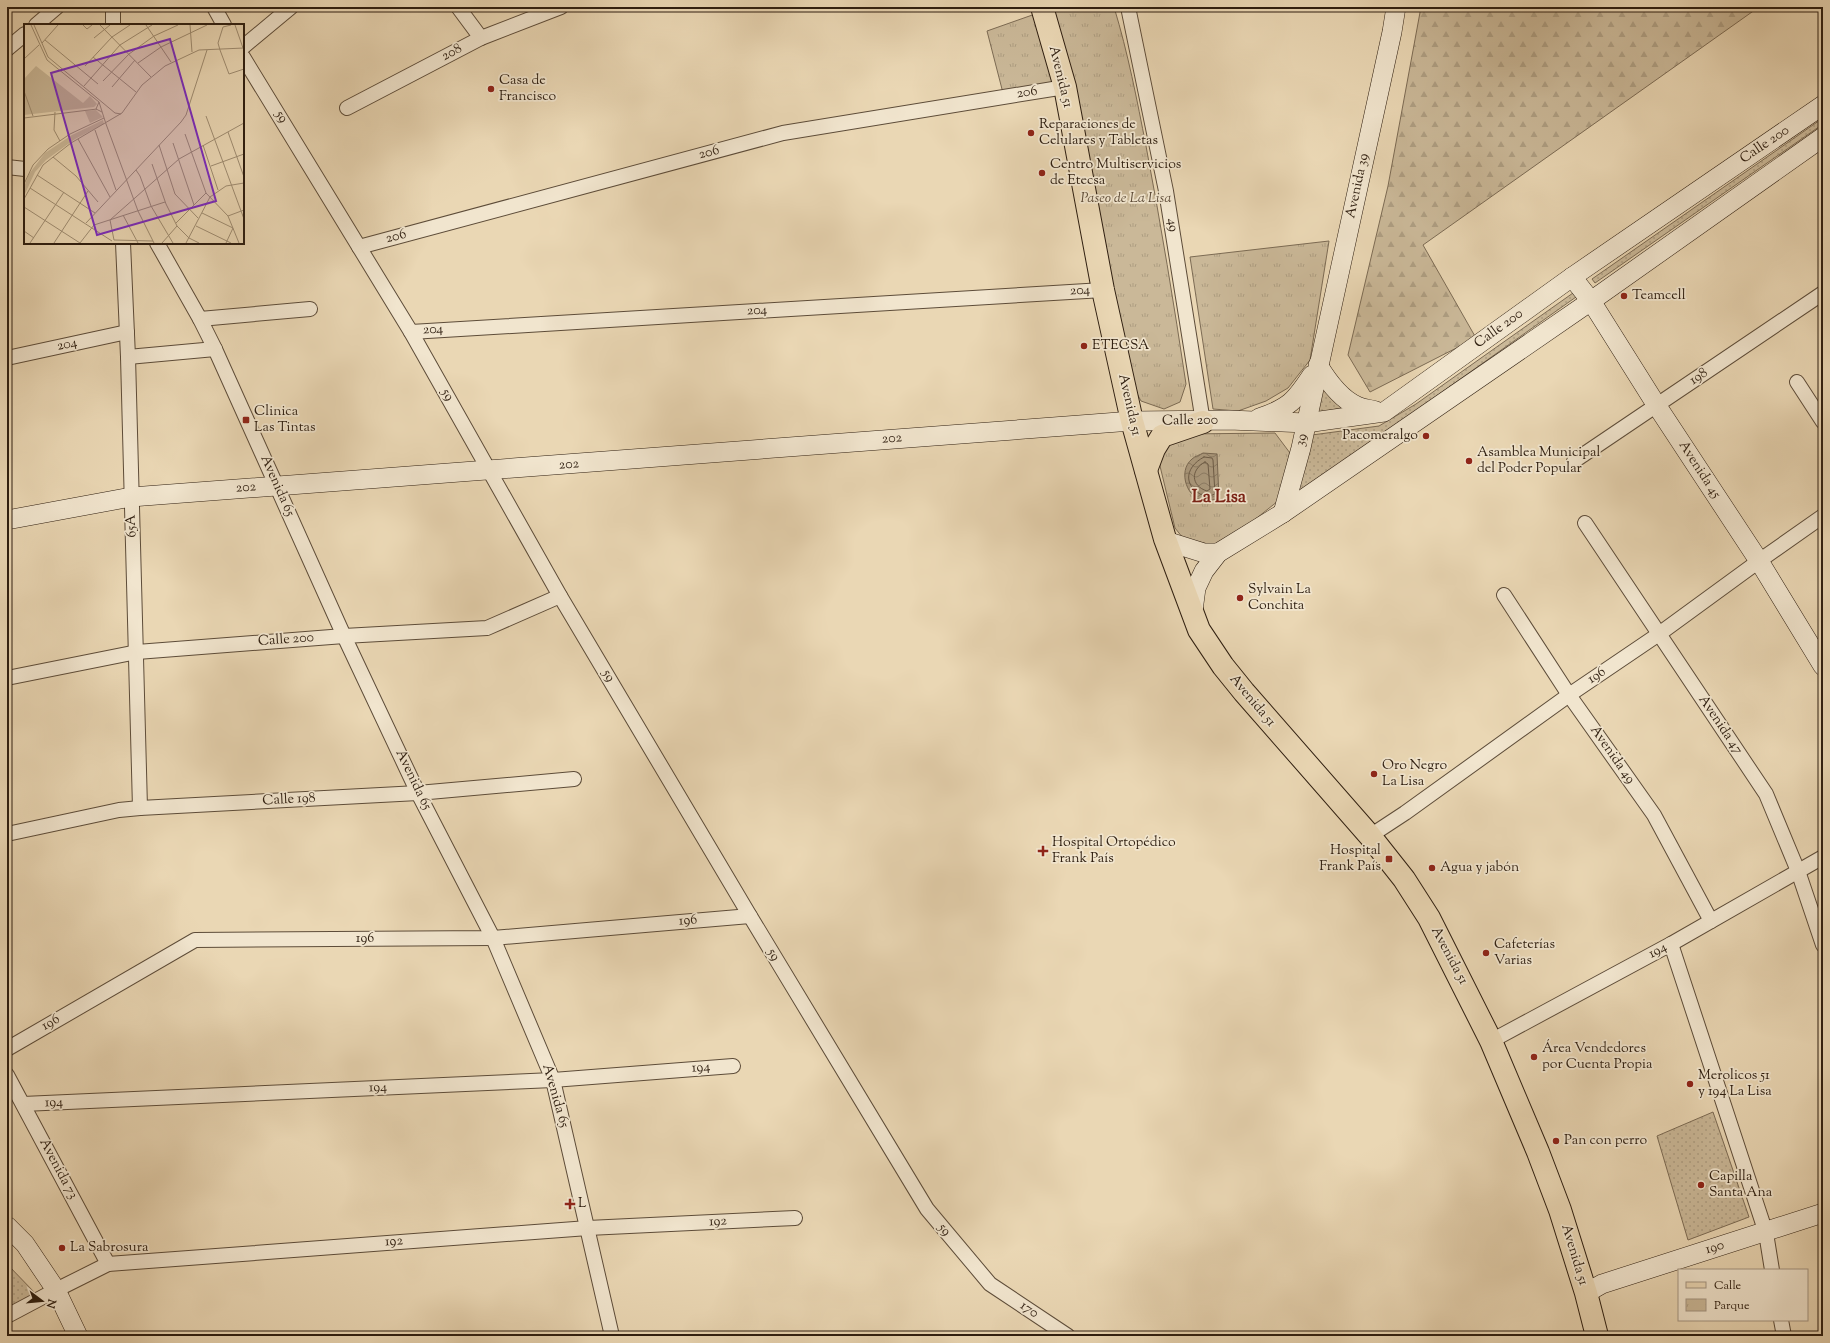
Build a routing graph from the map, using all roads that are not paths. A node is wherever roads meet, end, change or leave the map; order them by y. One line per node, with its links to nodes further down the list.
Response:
1 (57, 7): 10 (street)
2 (113, 7): 11 (street)
3 (214, 7): 12 (street)
4 (291, 7): 15 (street)
5 (458, 7): 14 (street)
6 (561, 7): 14 (street, 208)
7 (1042, 7): 18 (main road, Avenida 51)
8 (1128, 7): 44 (street, 49)
9 (1396, 7): 38 (street, Avenida 39)
10 (37, 24)
11 (113, 24)
12 (223, 24)
13 (24, 35): 16 (street)
14 (482, 38): 20 (street, 208)
15 (244, 46)
16 (7, 49)
17 (244, 59): 26 (street, 59)
18 (1065, 87): 26 (street, 206); 28 (main road, Avenida 51)
19 (1823, 106): 27 (street, Calle 200)
20 (347, 108)
21 (1823, 137): 30 (street, Calle 200)
22 (7, 167): 23 (street)
23 (24, 169)
24 (123, 244): 33 (street, 65A)
25 (158, 244): 32 (street, Avenida 65)
26 (359, 247): 34 (street, 59)
27 (1572, 277): 30 (street, Avenida 45); 41 (street, Calle 200)
28 (1103, 290): 34 (street, 204); 42 (main road, Avenida 51)
29 (1823, 293): 40 (street, 198)
30 (1590, 301): 40 (street, Avenida 45); 52 (street, Calle 200)
31 (310, 309): 32 (street)
32 (200, 319): 35 (street, Avenida 65)
33 (127, 332): 36 (street, 65A); 37 (street, 204)
34 (410, 332): 48 (street, 59)
35 (215, 349): 36 (street); 50 (street, Avenida 65)
36 (128, 357): 51 (street, 65A)
37 (7, 358)
38 (1318, 366): 41 (street); 43 (street); 46 (street, 39)
39 (1796, 382): 45 (street)
40 (1657, 406): 47 (street, 198); 58 (street, Avenida 45)
41 (1384, 412): 46 (street, Calle 200)
42 (1132, 421): 44 (street, Calle 200); 48 (street, 202); 49 (main road, Avenida 51)
43 (1250, 421): 44 (street, Calle 200); 46 (street, Calle 200)
44 (1203, 422): 49 (main road)
45 (1823, 422)
46 (1306, 423): 52 (street, 39)
47 (1574, 461)
48 (490, 470): 50 (street, 202); 60 (street, 59)
49 (1146, 470): 56 (main road, Avenida 51)
50 (277, 486): 51 (street, 202); 63 (street, Avenida 65)
51 (131, 497): 54 (street, 202); 64 (street, 65A)
52 (1284, 513): 57 (street, Calle 200)
53 (1823, 516): 58 (street, 196)
54 (7, 520)
55 (1585, 523): 62 (street, Avenida 47)
56 (1166, 541): 57 (street); 61 (main road, Avenida 51)
57 (1218, 553): 61 (street, Calle 200)
58 (1759, 560): 62 (street, 196); 65 (street, Avenida 45)
59 (1504, 595): 67 (street, Avenida 49)
60 (560, 596): 63 (street, Calle 200); 75 (street, 59)
61 (1193, 612): 72 (main road, Avenida 51)
62 (1659, 634): 67 (street, 196); 74 (street, Avenida 47)
63 (344, 636): 64 (street, Calle 200); 69 (street, Avenida 65)
64 (137, 652): 66 (street, Calle 200); 70 (street, 65A)
65 (1823, 666)
66 (7, 678)
67 (1569, 695): 72 (street, 196); 76 (street, Avenida 49)
68 (574, 779): 69 (street, Calle 198)
69 (418, 793): 70 (street, Calle 198); 77 (street, Avenida 65)
70 (140, 808): 71 (street, Calle 198)
71 (7, 834)
72 (1370, 836): 80 (main road, Avenida 51)
73 (1823, 857): 74 (street, 194)
74 (1798, 871): 76 (street, 194); 79 (street, Avenida 47)
75 (750, 916): 77 (street, 196); 93 (street, 59)
76 (1711, 921): 78 (street, 194)
77 (493, 938): 81 (street, 196); 84 (street, Avenida 65)
78 (1671, 944): 80 (street, 194); 90 (street)
79 (1823, 945)
80 (1491, 1041): 95 (main road, Avenida 51)
81 (7, 1049)
82 (733, 1066): 84 (street, 194)
83 (7, 1075): 85 (street, Avenida 73)
84 (553, 1080): 85 (street, 194); 89 (street, Avenida 65)
85 (23, 1104): 91 (street, Avenida 73)
86 (1823, 1213): 90 (street, 190)
87 (795, 1218): 89 (street, 192)
88 (7, 1226): 94 (street)
89 (588, 1228): 91 (street, 192); 99 (street, Avenida 65)
90 (1766, 1233): 92 (street); 95 (street, 190)
91 (108, 1264): 94 (street, 192)
92 (1772, 1269)
93 (990, 1284): 100 (street, 170)
94 (56, 1290): 96 (street, 192); 98 (street)
95 (1586, 1293): 101 (main road, Avenida 51)
96 (7, 1316)
97 (1781, 1321): 102 (street)
98 (78, 1336)
99 (612, 1336)
100 (1068, 1336)
101 (1597, 1336)
102 (1784, 1336)

